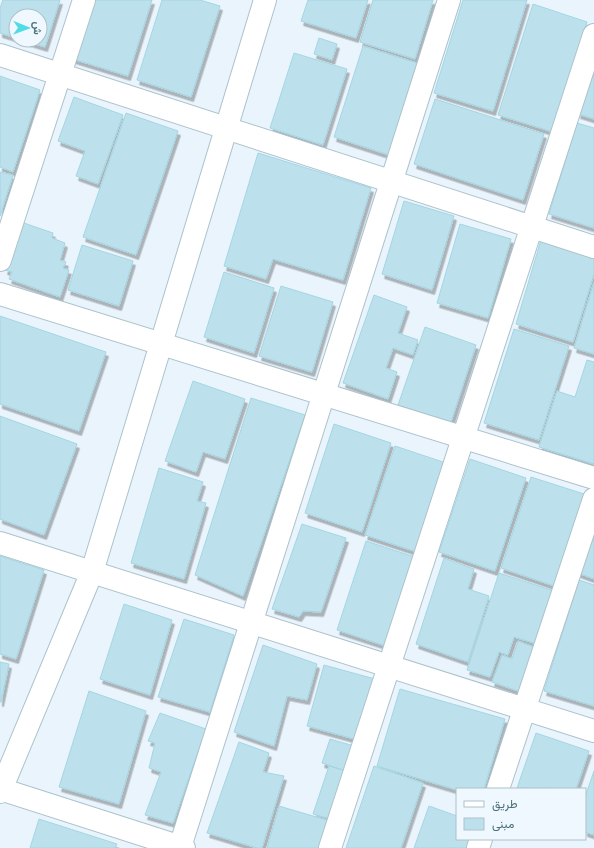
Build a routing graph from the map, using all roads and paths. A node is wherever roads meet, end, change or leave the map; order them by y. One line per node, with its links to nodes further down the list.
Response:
1 (84, 0): 6 (street)
2 (265, 0): 7 (street)
3 (450, 0): 8 (street)
4 (594, 35): 9 (street)
5 (0, 55): 6 (street)
6 (60, 74): 7 (street); 11 (street)
7 (226, 128): 8 (street); 13 (street)
8 (392, 182): 9 (street); 14 (street)
9 (532, 227): 10 (street); 15 (street)
10 (594, 247)
11 (0, 260)
12 (0, 294): 13 (street)
13 (161, 344): 14 (street); 19 (street)
14 (324, 394): 15 (street); 20 (street)
15 (463, 438): 16 (street); 21 (street)
16 (594, 478)
17 (594, 499): 22 (street)
18 (0, 543): 19 (street)
19 (92, 572): 20 (street); 25 (street)
20 (251, 622): 21 (street); 26 (street)
21 (389, 666): 22 (street); 27 (street)
22 (524, 709): 23 (street); 24 (street)
23 (594, 731)
24 (498, 788)
25 (0, 790): 26 (street)
26 (182, 847)
27 (330, 848)

